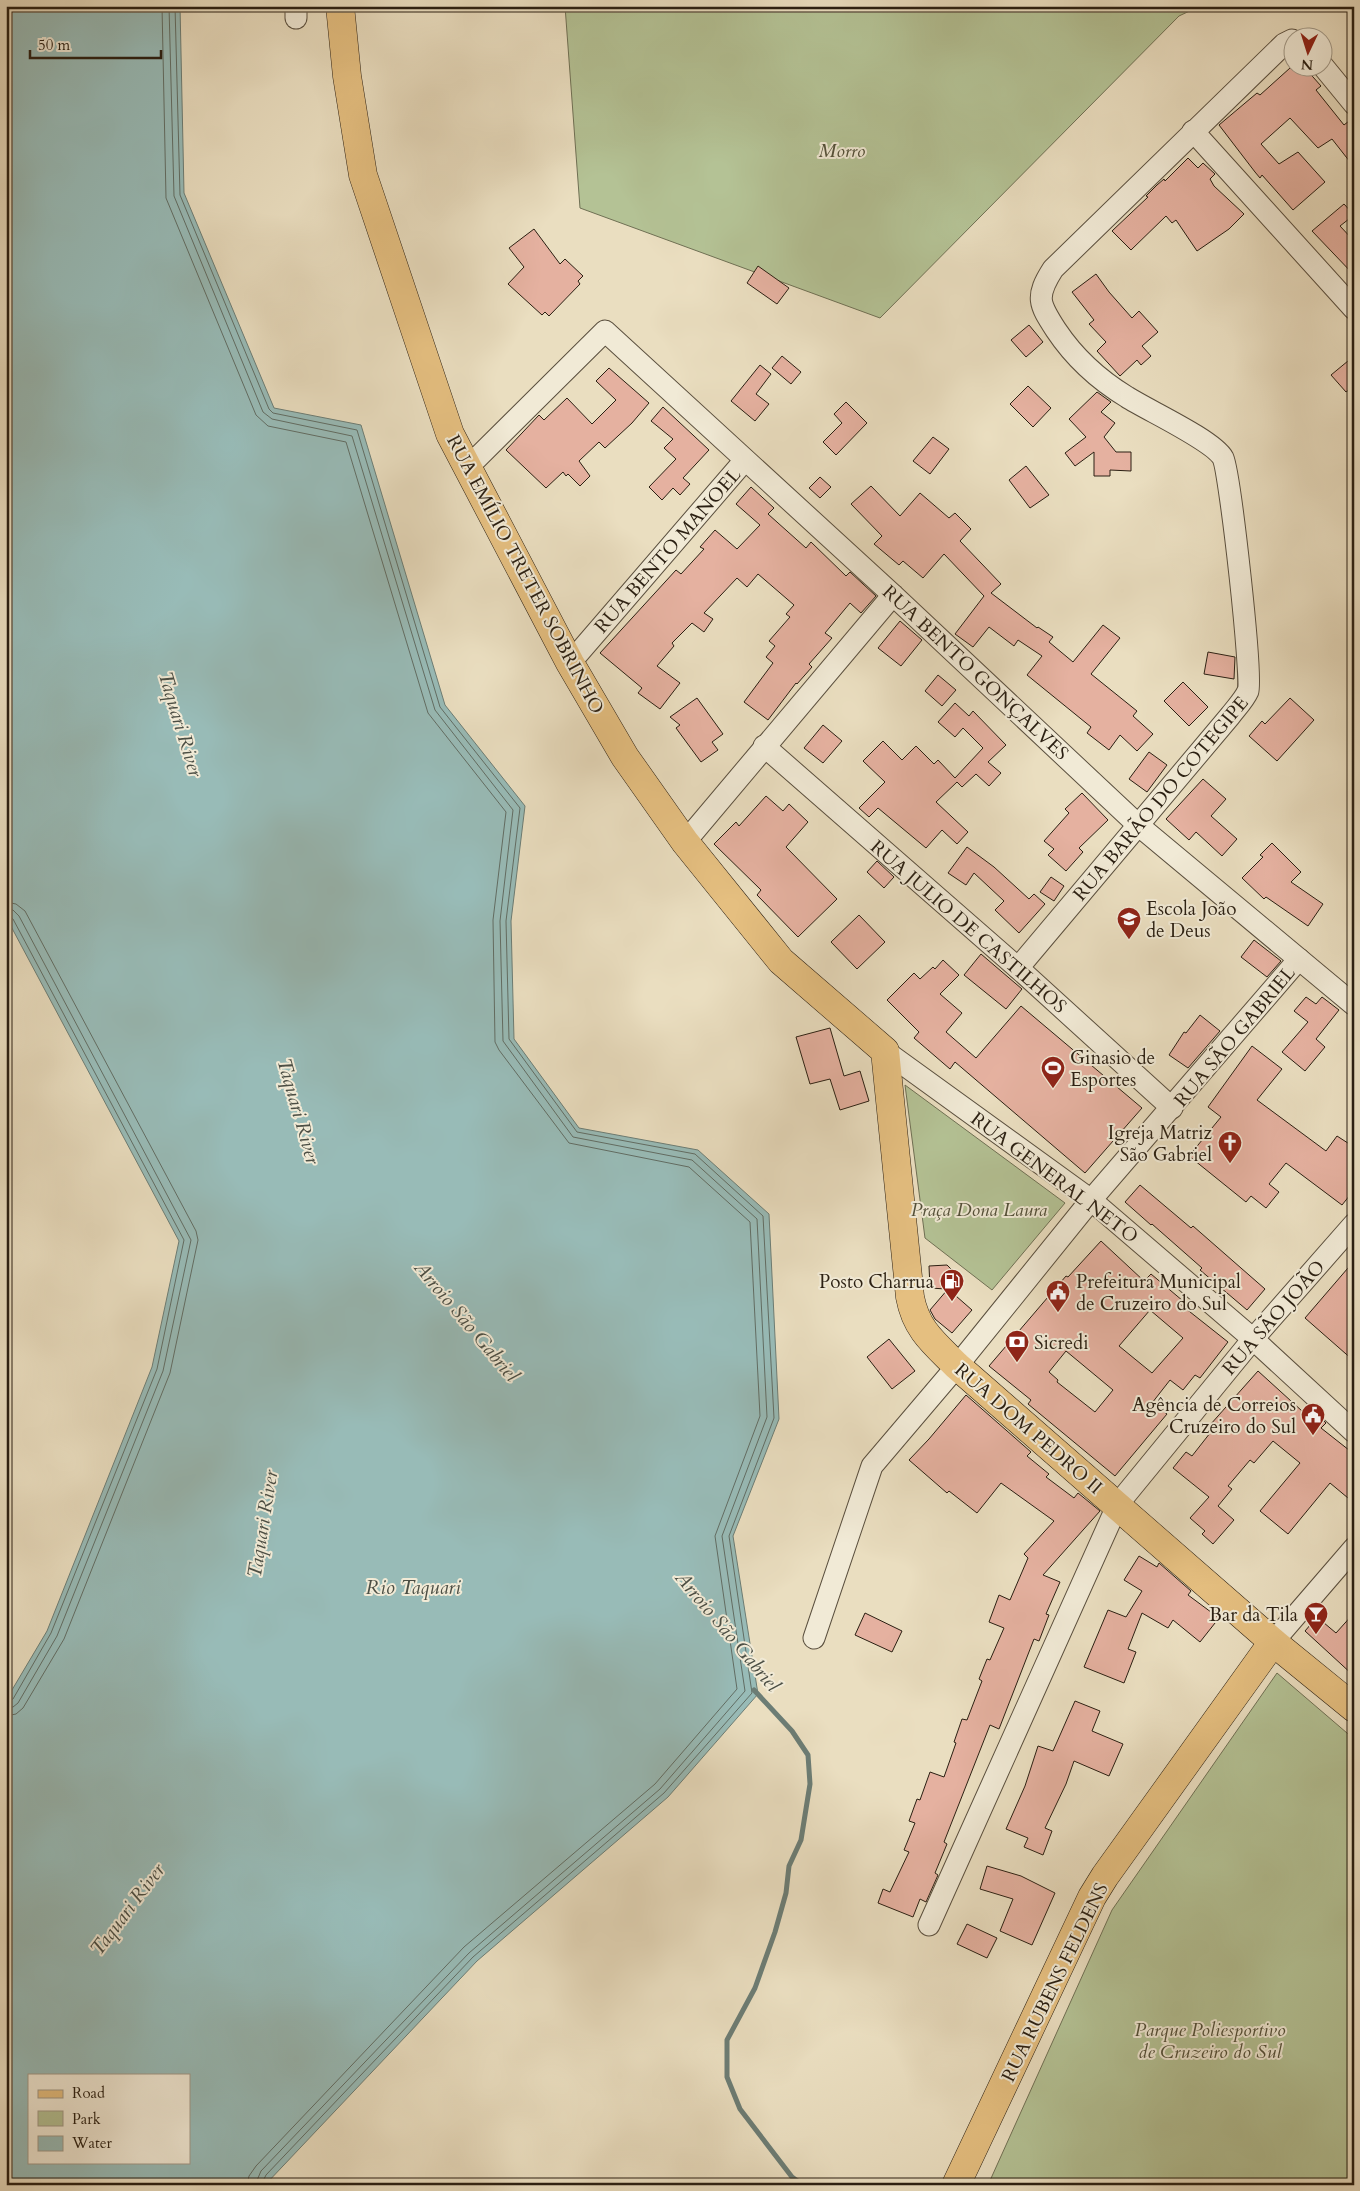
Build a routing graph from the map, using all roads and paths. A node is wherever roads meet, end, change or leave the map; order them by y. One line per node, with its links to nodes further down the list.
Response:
1 (340, 6): 8 (main road, RUA EMÍLIO TRETER SOBRINHO)
2 (1282, 46): 5 (street, RUA BARÃO DO COTEGIPE)
3 (1332, 77): 4 (street)
4 (1354, 104)
5 (1193, 131): 6 (street); 12 (street, RUA BARÃO DO COTEGIPE)
6 (1354, 309)
7 (745, 460): 8 (street, RUA BENTO GONÇALVES); 9 (street, RUA BENTO GONÇALVES); 10 (street, RUA BENTO MANOEL)
8 (468, 467): 10 (main road, RUA EMÍLIO TRETER SOBRINHO)
9 (893, 594): 11 (street); 12 (street, RUA BENTO GONÇALVES)
10 (570, 663): 13 (main road, RUA EMÍLIO TRETER SOBRINHO)
11 (764, 746): 13 (street); 15 (street, RUA JULIO DE CASTILHOS)
12 (1138, 825): 14 (street, RUA BENTO GONÇALVES); 15 (street, RUA BARÃO DO COTEGIPE)
13 (685, 842): 17 (main road, RUA EMÍLIO TRETER SOBRINHO)
14 (1299, 959): 16 (street, RUA BENTO GONÇALVES); 18 (street, RUA SÃO GABRIEL)
15 (1018, 968): 18 (street, RUA JULIO DE CASTILHOS)
16 (1354, 1005)
17 (885, 1051): 19 (street, RUA GENERAL NETO); 22 (main road, RUA DOM PEDRO II)
18 (1172, 1108): 19 (street, RUA SÃO GABRIEL)
19 (1092, 1200): 21 (street, RUA GENERAL NETO); 22 (street, RUA SÃO GABRIEL)
20 (1354, 1224): 21 (street, RUA SÃO JOÃO)
21 (1253, 1339): 23 (street, RUA GENERAL NETO); 24 (street, RUA SÃO JOÃO)
22 (957, 1366): 24 (main road, RUA DOM PEDRO II); 26 (street, RUA SÃO GABRIEL)
23 (1354, 1432)
24 (1118, 1504): 27 (main road, RUA DOM PEDRO II); 29 (street, RUA SÃO JOÃO)
25 (1354, 1548): 27 (street)
26 (814, 1638)
27 (1273, 1642): 28 (main road, RUA DOM PEDRO II); 30 (main road, RUA RUBENS FELDENS)
28 (1354, 1708)
29 (929, 1925)
30 (956, 2185)

